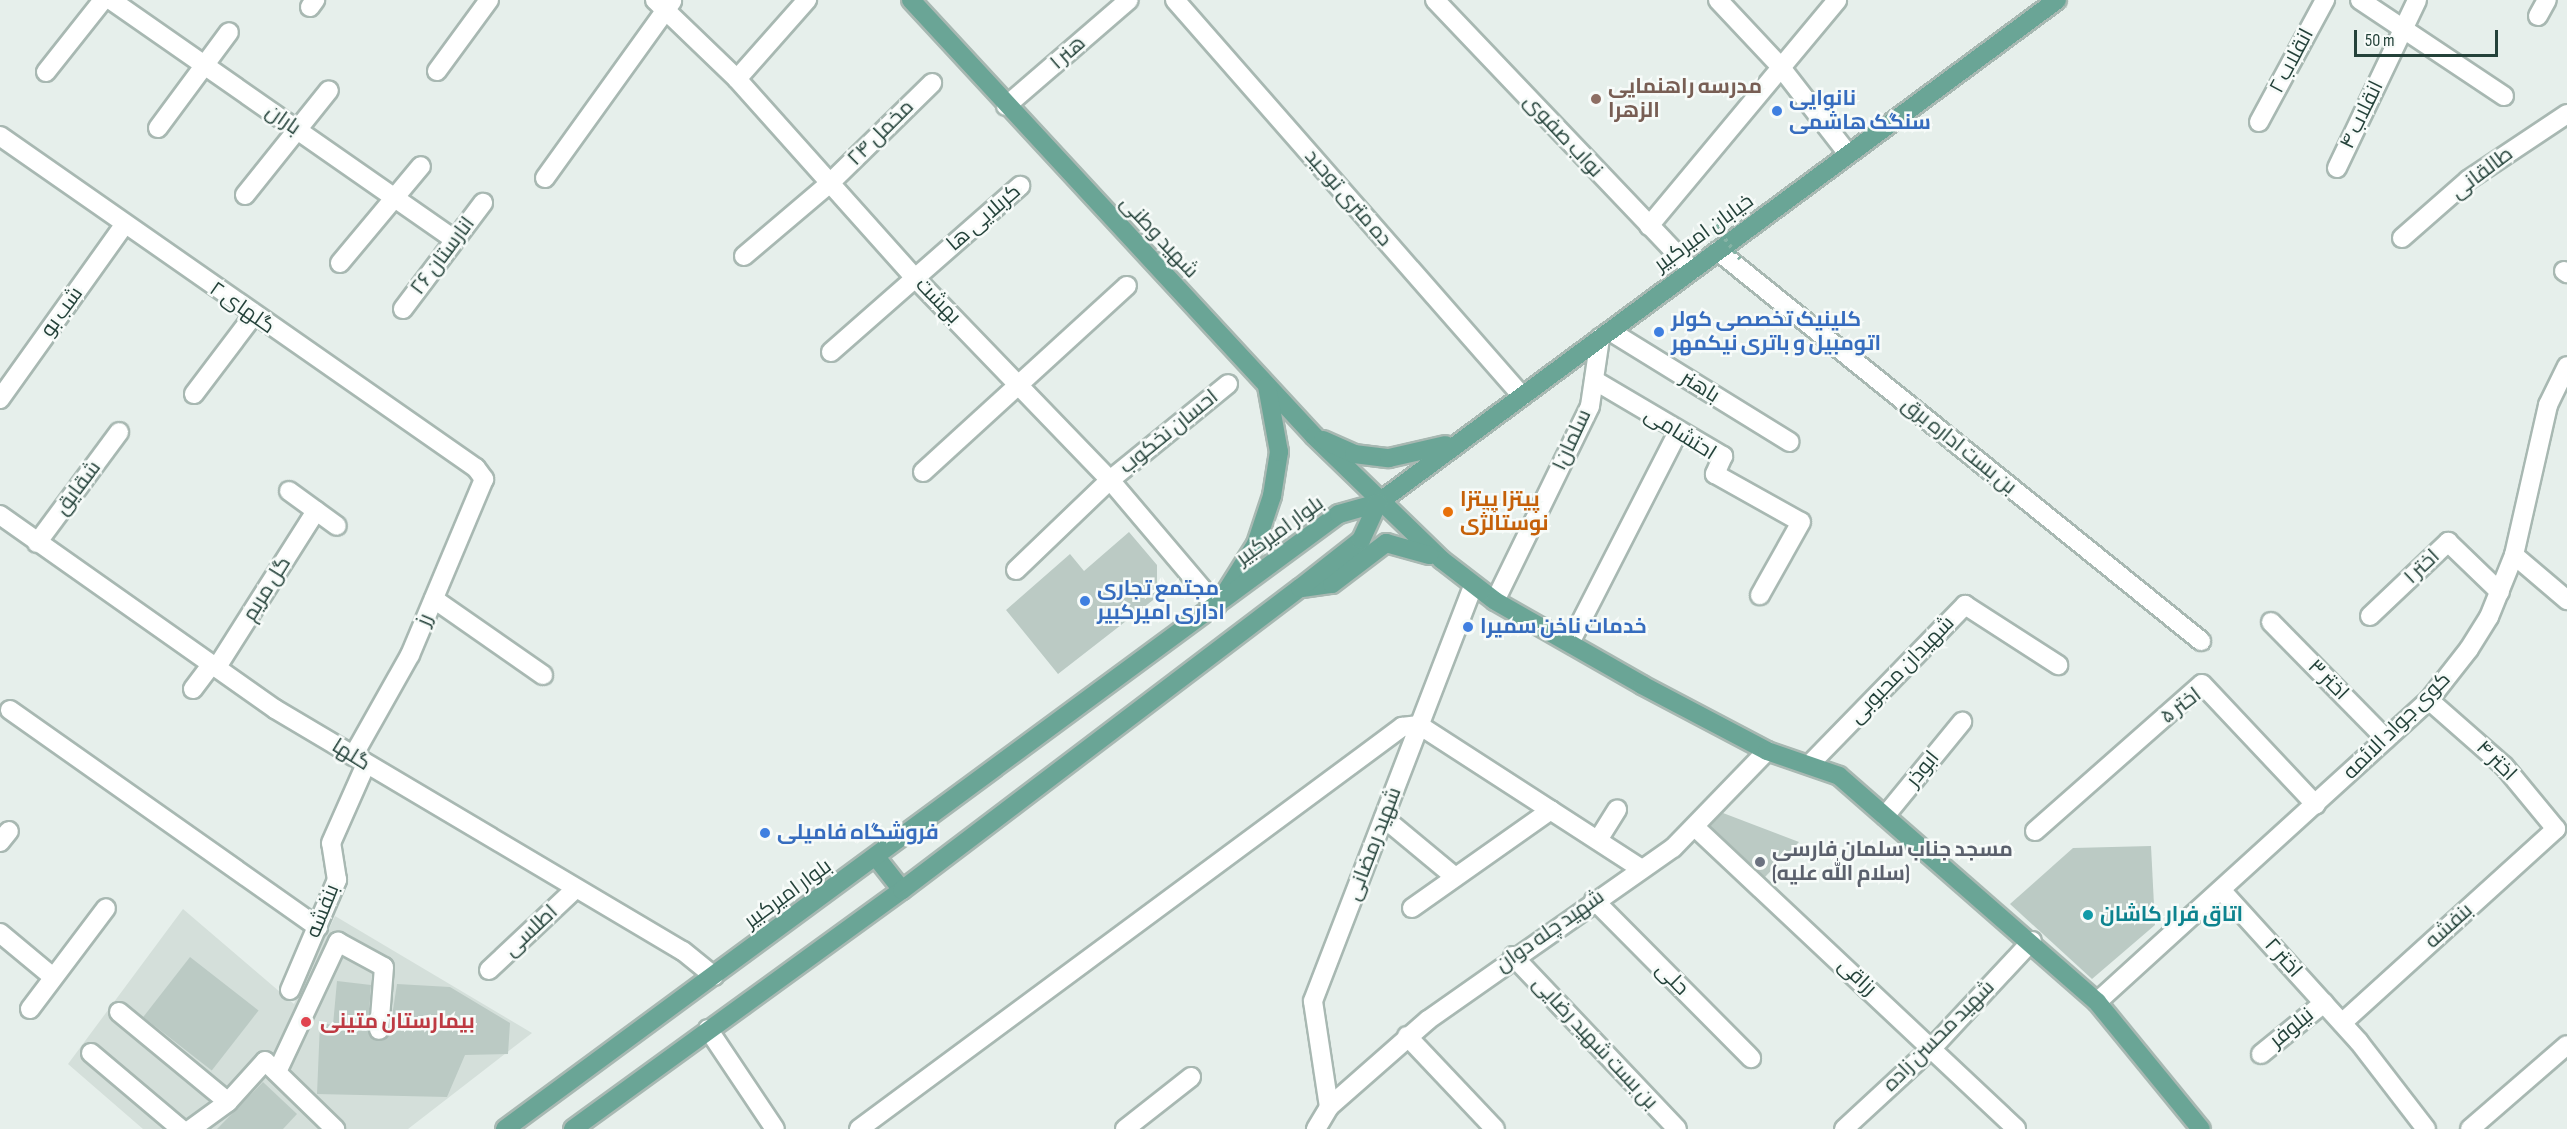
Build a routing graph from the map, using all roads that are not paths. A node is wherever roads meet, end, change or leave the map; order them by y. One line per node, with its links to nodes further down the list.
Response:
1 (103, 0): 21 (street)
2 (111, 0): 18 (street, باران)
3 (489, 0): 20 (street)
4 (807, 0): 22 (street)
5 (911, 0): 26 (main road, شهید وطنی)
6 (1129, 0): 26 (street, هنر ۱)
7 (1175, 0): 61 (street, ده متری توحید)
8 (1435, 0): 42 (street, نواب صفوی)
9 (1718, 0): 19 (street)
10 (1837, 0): 19 (street)
11 (2057, 0): 32 (main road, خیابان امیرکبیر)
12 (2325, 0): 28 (street, انقلاب ۲)
13 (2360, 0): 16 (street)
14 (2417, 0): 16 (street, انقلاب ۴)
15 (664, 3): 22 (street, بهشت); 35 (street)
16 (2404, 29): 25 (street); 34 (street, انقلاب ۴)
17 (229, 32): 18 (street)
18 (203, 64): 29 (street); 30 (street, باران)
19 (1779, 65): 32 (street); 42 (street)
20 (437, 71)
21 (46, 72)
22 (737, 79): 36 (street, بهشت)
23 (932, 82): 36 (street, مخمل ۲۴)
24 (329, 90): 30 (street)
25 (2504, 96)
26 (1006, 106): 59 (main road, شهید وطنی)
27 (2567, 114): 43 (street, طالقانی)
28 (2259, 122)
29 (158, 128)
30 (296, 129): 38 (street); 39 (street, باران)
31 (1, 140): 41 (street, گلهای ۲)
32 (1848, 154): 45 (main road, خیابان امیرکبیر)
33 (421, 166): 39 (street)
34 (2337, 168)
35 (545, 178)
36 (830, 183): 46 (street, مخمل ۲۴); 49 (street, بهشت)
37 (1020, 186): 49 (street, کربلایی ها)
38 (245, 195)
39 (394, 198): 44 (street, باران); 47 (street)
40 (483, 203): 44 (street, انارستان ۲۶)
41 (124, 225): 52 (street, گلهای ۲); 62 (street, شب بو)
42 (1649, 226): 48 (street, نواب صفوی)
43 (2402, 238)
44 (455, 240): 51 (street, انارستان ۲۶)
45 (1718, 251): 48 (main road, خیابان امیرکبیر); 90 (street, بن بست اداره برق)
46 (744, 256)
47 (340, 263)
48 (1692, 270): 53 (main road, خیابان امیرکبیر)
49 (915, 278): 54 (street, کربلایی ها); 57 (street, بهشت)
50 (1127, 286): 57 (street)
51 (403, 309)
52 (253, 316): 60 (street); 69 (street, گلهای ۲)
53 (1605, 334): 56 (street, سلمان۱); 61 (main road, خیابان امیرکبیر); 67 (street, باهنر)
54 (831, 352)
55 (2567, 366): 77 (street, کوی جواد الائمه)
56 (1594, 380): 64 (street, احتشامی); 86 (street, سلمان۱)
57 (1018, 383): 68 (street); 70 (street, بهشت)
58 (1228, 384): 70 (street, احسان نخکوب)
59 (1267, 386): 65 (main road, شهید وطنی); 87 (main road)
60 (194, 394)
61 (1522, 396): 66 (main road, خیابان امیرکبیر)
62 (0, 399)
63 (119, 432): 76 (street, شقایق)
64 (1678, 432): 83 (street, احتشامی); 91 (street)
65 (1314, 436): 66 (main road); 72 (main road, شهید وطنی)
66 (1467, 436): 72 (main road, خیابان امیرکبیر)
67 (1790, 442)
68 (923, 472)
69 (484, 479): 84 (street, رز)
70 (1110, 480): 79 (street, احسان نخکوب); 87 (street, بهشت)
71 (289, 491): 73 (street)
72 (1378, 502): 78 (main road, شهید وطنی); 81 (main road); 87 (main road, بلوار امیرکبیر)
73 (316, 511): 75 (street); 93 (street, گل مریم)
74 (0, 515): 76 (street, گلها)
75 (337, 526)
76 (37, 543): 93 (street, گلها)
77 (2514, 555): 82 (street, کوی جواد الائمه); 85 (street)
78 (1442, 560): 80 (main road, شهید وطنی); 81 (main road)
79 (1016, 570)
80 (1473, 586): 86 (main road, شهید وطنی); 99 (street, شهید رمضانی)
81 (1300, 588): 116 (main road)
82 (2500, 592): 88 (street, اختر ۱); 96 (street, کوی جواد الائمه)
83 (1760, 595)
84 (434, 599): 94 (street); 102 (street, رز)
85 (2567, 600)
86 (1495, 601): 91 (main road, شهید وطنی)
87 (1216, 606): 113 (main road, بلوار امیرکبیر)
88 (2370, 616)
89 (2271, 622): 100 (street, اختر ۳)
90 (2201, 641)
91 (1570, 643): 101 (main road, شهید وطنی)
92 (2058, 665): 103 (street, شهیدان محبوبی)
93 (215, 666): 95 (street, گل مریم); 102 (street, گلها)
94 (543, 675)
95 (193, 689)
96 (2429, 700): 100 (street, کوی جواد الائمه); 110 (street, اختر ۴)
97 (10, 710): 122 (street)
98 (1962, 722): 107 (street, ابوذر)
99 (1419, 725): 105 (street); 108 (street, شهید رمضانی); 154 (street)
100 (2386, 739): 104 (street, کوی جواد الائمه)
101 (1767, 751): 103 (main road, شهید وطنی); 109 (street, شهید چله دوان)
102 (359, 760): 117 (street, گلها); 122 (street, بنفشه)
103 (1811, 763): 107 (main road, شهید وطنی)
104 (2316, 805): 111 (street, اختر ۵); 118 (street, کوی جواد الائمه)
105 (1551, 810): 112 (street); 115 (street)
106 (1617, 810): 112 (street)
107 (1885, 816): 124 (main road, شهید وطنی)
108 (1384, 818): 115 (street); 146 (street, شهید رمضانی)
109 (1696, 828): 114 (street, شهید چله دوان); 139 (street, رزاقی)
110 (2556, 829): 134 (street, بنفشه)
111 (2035, 831)
112 (1598, 840): 114 (street)
113 (876, 857): 116 (main road); 127 (main road, بلوار امیرکبیر)
114 (1641, 868): 119 (street, شهید چله دوان)
115 (1455, 878): 121 (street)
116 (902, 890): 135 (main road)
117 (573, 891): 126 (street, اطلسی); 127 (street, گلها)
118 (2223, 892): 130 (street, کوی جواد الائمه); 131 (street, اختر ۲)
119 (1594, 900): 125 (street, شهید چله دوان); 142 (street, حلی)
120 (106, 908): 128 (street)
121 (1412, 908)
122 (318, 927): 129 (street, بنفشه)
123 (0, 933): 128 (street)
124 (2032, 941): 130 (main road, شهید وطنی); 139 (street, شهید محسن زاده)
125 (1513, 956): 137 (street, شهید چله دوان); 158 (street, بن بست شهید رضایی)
126 (489, 970)
127 (714, 976): 151 (main road, بلوار امیرکبیر)
128 (53, 977): 132 (street)
129 (290, 990)
130 (2097, 1002): 147 (main road, شهید وطنی)
131 (2324, 1003): 134 (street, اختر ۲); 141 (street, نیلوفر)
132 (30, 1009)
133 (119, 1012): 145 (street)
134 (2342, 1023): 161 (street, اختر ۲)
135 (708, 1029): 152 (main road); 153 (street)
136 (379, 1030): 143 (street)
137 (1407, 1036): 146 (street, شهید چله دوان); 157 (street)
138 (2567, 1045): 162 (street)
139 (1933, 1047): 159 (street, شهید محسن زاده); 160 (street, رزاقی)
140 (91, 1053): 148 (street)
141 (2261, 1054)
142 (1751, 1058)
143 (277, 1071): 145 (street); 150 (street)
144 (1191, 1077): 155 (street)
145 (228, 1102): 149 (street)
146 (1329, 1107): 156 (street, شهید چله دوان)
147 (2194, 1127)
148 (181, 1129)
149 (191, 1129)
150 (335, 1129)
151 (505, 1129)
152 (573, 1129)
153 (775, 1129)
154 (859, 1129)
155 (1125, 1129)
156 (1316, 1129)
157 (1495, 1129)
158 (1677, 1129)
159 (1844, 1129)
160 (2016, 1129)
161 (2426, 1129)
162 (2470, 1129)

